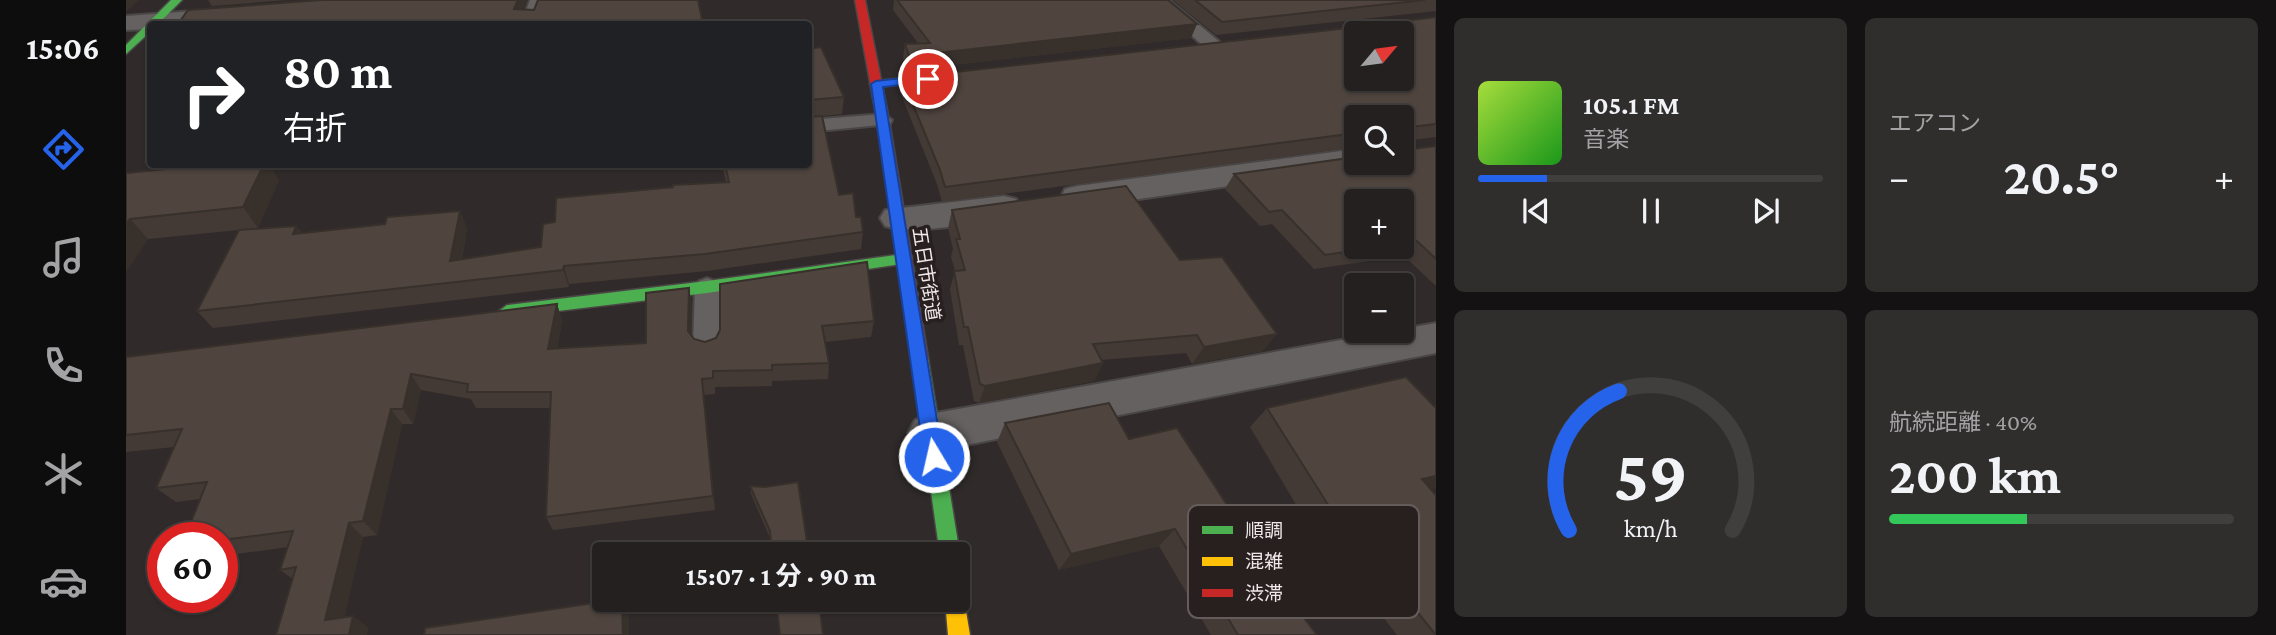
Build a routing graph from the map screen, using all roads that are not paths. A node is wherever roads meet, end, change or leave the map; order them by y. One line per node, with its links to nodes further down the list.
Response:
1 (177, 0): 6 (main road)
2 (538, 0): 8 (lane)
3 (860, 0): 16 (main road, 五日市街道)
4 (1160, 0): 12 (lane)
5 (257, 12): 7 (street)
6 (156, 21)
7 (179, 21)
8 (530, 21)
9 (126, 23): 10 (street)
10 (147, 24)
11 (147, 30): 14 (main road)
12 (1222, 46): 13 (main road)
13 (1187, 50)
14 (126, 51)
15 (970, 74): 16 (main road)
16 (876, 84): 17 (main road, 五日市街道)
17 (883, 120): 18 (lane); 20 (main road, 五日市街道)
18 (812, 126)
19 (1344, 161): 20 (street)
20 (897, 218): 21 (main road, 五日市街道)
21 (903, 259): 22 (main road); 26 (main road, 五日市街道)
22 (707, 287): 23 (main road); 25 (lane)
23 (486, 314)
24 (1436, 338): 26 (street)
25 (706, 346)
26 (930, 433): 27 (main road, 五日市街道)
27 (948, 542)
28 (957, 612): 29 (main road)
29 (959, 635)

